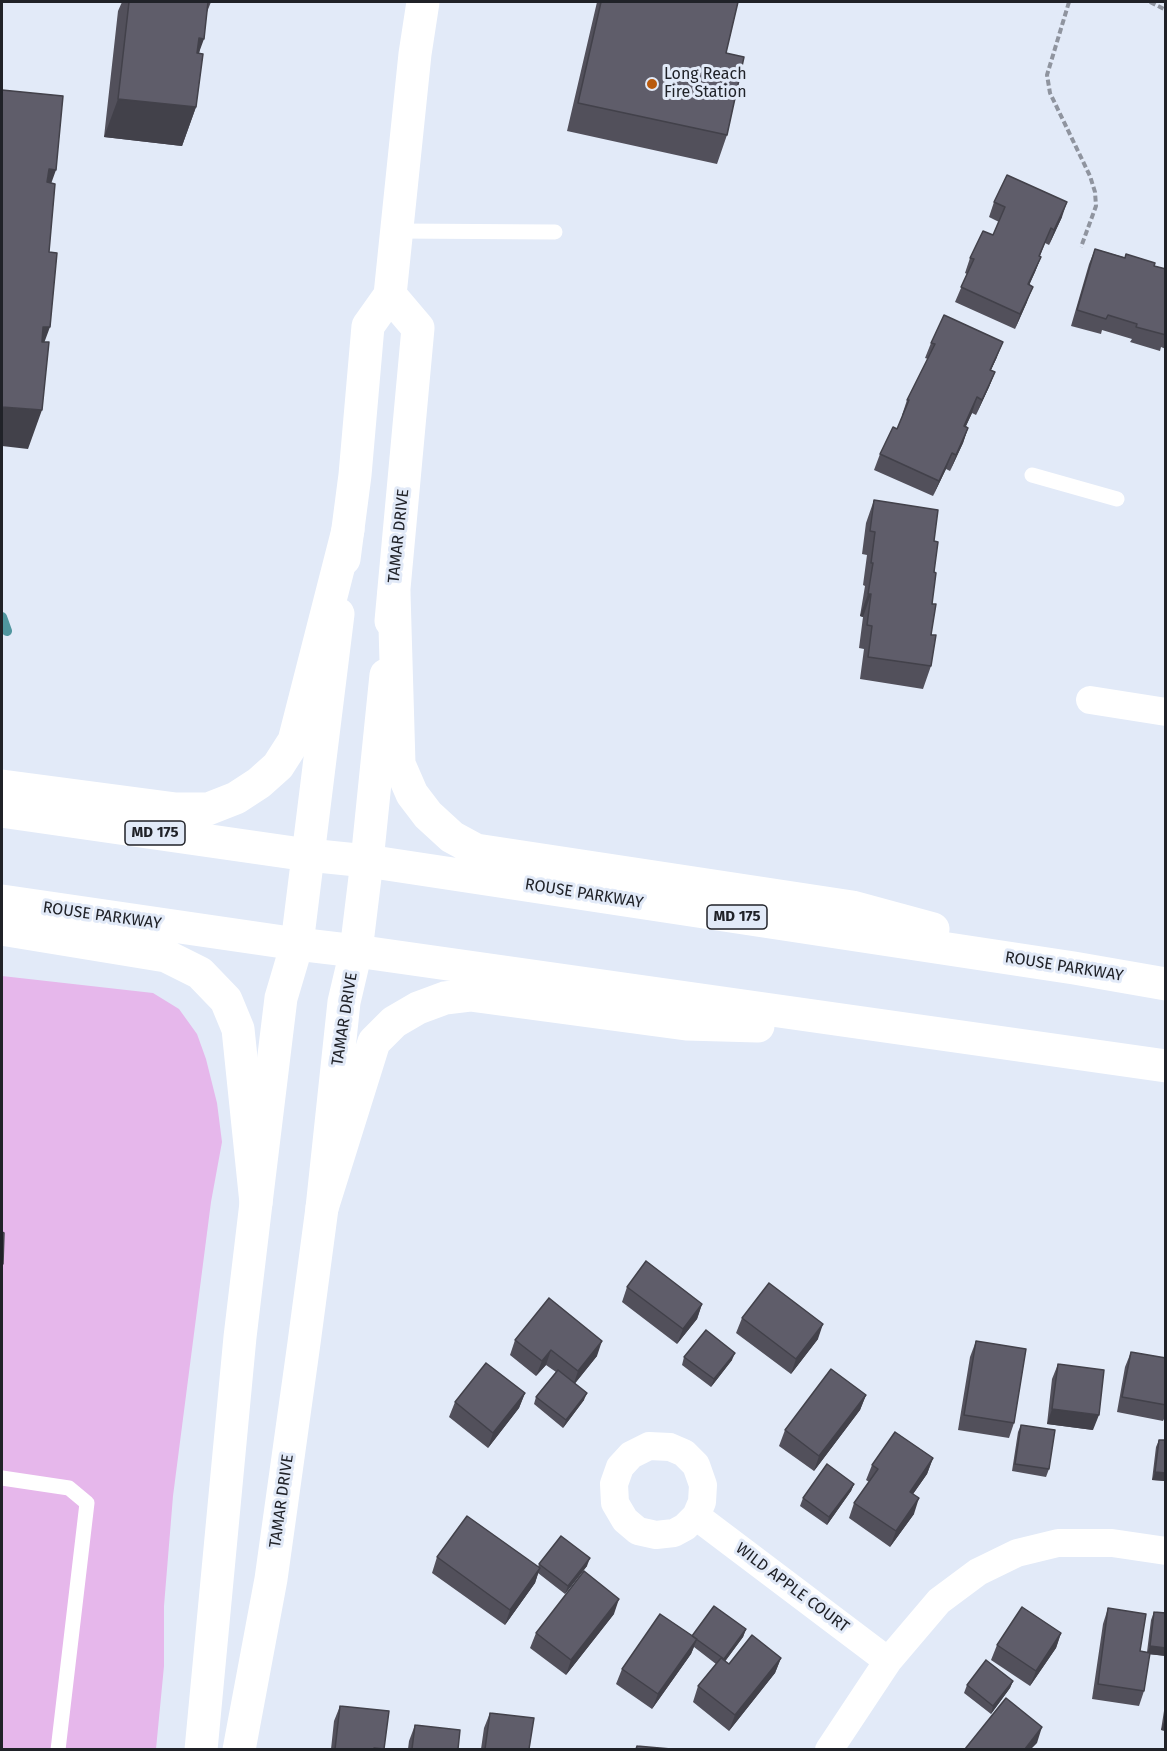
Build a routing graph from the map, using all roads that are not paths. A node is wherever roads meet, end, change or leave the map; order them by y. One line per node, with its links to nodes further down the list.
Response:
1 (423, 2): 2 (main road)
2 (397, 231): 3 (lane); 4 (main road)
3 (555, 232)
4 (390, 295): 7 (main road); 8 (main road, TAMAR DRIVE)
5 (1032, 475): 6 (lane)
6 (1117, 499)
7 (348, 530): 11 (main road); 13 (main road)
8 (394, 593): 14 (main road, TAMAR DRIVE); 19 (main road)
9 (1090, 700): 10 (street)
10 (1166, 712)
11 (2, 786)
12 (2, 811): 13 (main road, ROUSE PARKWAY / MD 175)
13 (308, 855): 14 (main road, ROUSE PARKWAY / MD 175); 17 (main road)
14 (367, 861): 18 (main road, TAMAR DRIVE); 19 (main road, ROUSE PARKWAY / MD 175)
15 (2, 901): 17 (main road, ROUSE PARKWAY)
16 (2, 929): 23 (main road)
17 (297, 944): 18 (main road, ROUSE PARKWAY); 23 (main road)
18 (356, 951): 21 (main road, ROUSE PARKWAY); 24 (main road, TAMAR DRIVE)
19 (1074, 968): 20 (main road, ROUSE PARKWAY / MD 175)
20 (1166, 984)
21 (914, 1030): 22 (main road, ROUSE PARKWAY); 24 (main road)
22 (1166, 1066)
23 (256, 1203): 30 (main road)
24 (322, 1208): 31 (main road, TAMAR DRIVE)
25 (2, 1478): 29 (lane)
26 (696, 1516): 28 (street, WILD APPLE COURT)
27 (1166, 1551): 28 (street)
28 (888, 1661): 32 (street)
29 (58, 1749)
30 (201, 1749)
31 (239, 1749)
32 (829, 1749)

